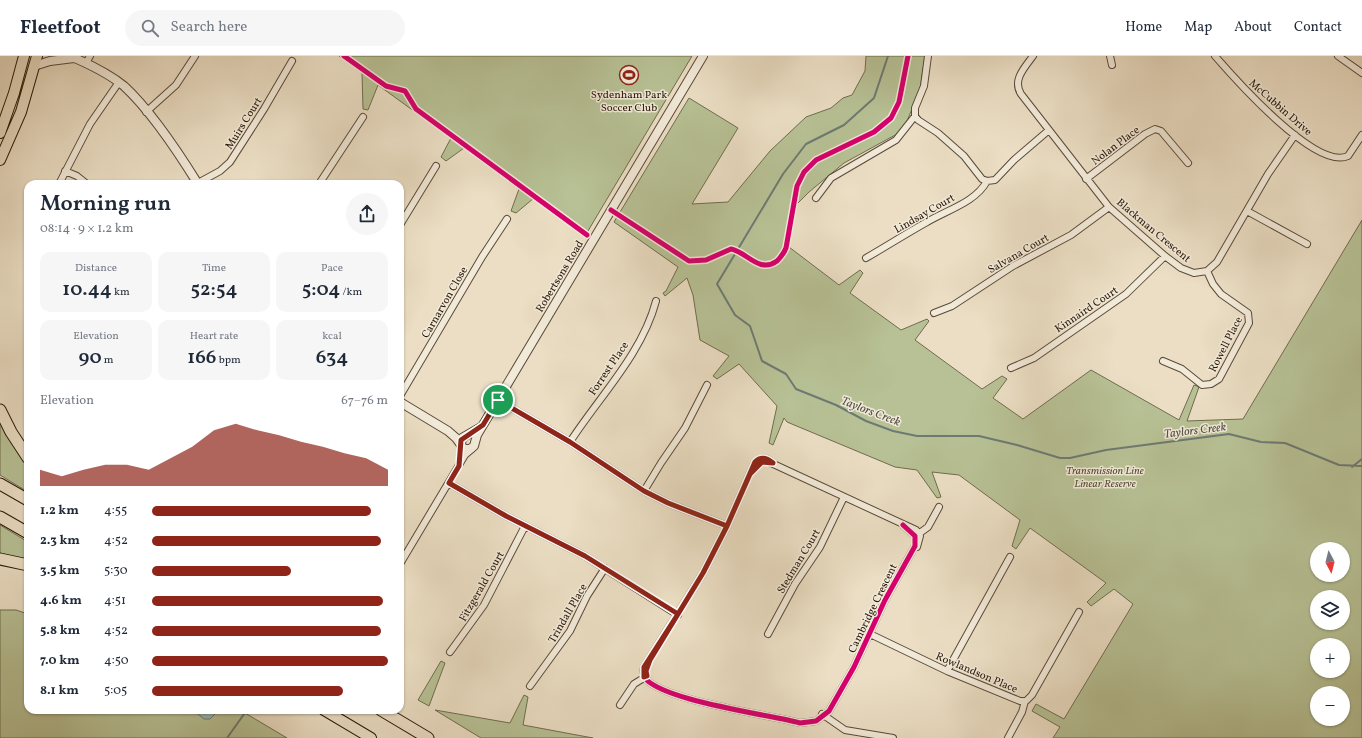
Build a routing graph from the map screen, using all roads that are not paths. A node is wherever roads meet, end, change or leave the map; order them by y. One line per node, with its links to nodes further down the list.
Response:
1 (24, 56): 21 (main road)
2 (36, 56): 14 (main road)
3 (195, 56): 17 (street)
4 (703, 56): 50 (street, Robertsons Road)
5 (928, 56): 18 (street)
6 (1033, 56): 20 (street, Blackman Crescent)
7 (1110, 56): 13 (street)
8 (1215, 56): 22 (street, McCubbin Drive)
9 (1338, 56): 15 (street)
10 (72, 57): 11 (street); 14 (street)
11 (88, 59): 16 (street)
12 (292, 61): 32 (street, Muirs Court)
13 (1112, 65)
14 (34, 66): 24 (main road)
15 (1362, 73)
16 (119, 82): 17 (street); 27 (street)
17 (146, 112): 31 (street)
18 (915, 116): 34 (street); 35 (street)
19 (363, 117): 33 (street)
20 (1049, 130): 28 (street, Blackman Crescent); 34 (street, Lindsay Court)
21 (0, 133)
22 (1295, 135): 23 (street, McCubbin Drive); 37 (street)
23 (1362, 135)
24 (0, 160)
25 (1188, 163): 28 (street, Nolan Place)
26 (436, 166): 38 (street)
27 (65, 171): 29 (street); 30 (street)
28 (1086, 179): 36 (street, Blackman Crescent)
29 (61, 180)
30 (82, 180)
31 (195, 180)
32 (205, 180)
33 (322, 180)
34 (987, 181): 42 (street, Lindsay Court)
35 (816, 198)
36 (1109, 207): 41 (street, Blackman Crescent); 45 (street, Salvana Court)
37 (1247, 210): 40 (street); 43 (street)
38 (404, 218)
39 (507, 219): 49 (street, Carnarvon Close)
40 (1307, 244)
41 (1165, 256): 43 (street, Blackman Crescent); 47 (street, Kinnaird Court)
42 (866, 258)
43 (1207, 271): 46 (street, Rowell Place)
44 (656, 301): 56 (street, Forrest Place)
45 (934, 313)
46 (1163, 361)
47 (1010, 368)
48 (707, 385): 63 (street)
49 (404, 389)
50 (498, 400): 53 (street, Robertsons Road); 56 (street)
51 (404, 404): 54 (street)
52 (0, 410): 59 (highway)
53 (483, 425): 55 (street, Robertsons Road); 58 (street, Robertsons Road)
54 (448, 431): 55 (street); 57 (street)
55 (466, 436): 57 (street); 58 (street)
56 (570, 442): 63 (street)
57 (461, 445): 58 (street); 60 (street)
58 (474, 445): 60 (street)
59 (24, 452)
60 (459, 466): 61 (street)
61 (449, 483): 68 (street); 72 (street)
62 (0, 484): 65 (highway)
63 (644, 491): 69 (street)
64 (844, 497): 69 (street); 71 (street); 79 (street, Stedman Court)
65 (24, 498)
66 (938, 507): 71 (street)
67 (0, 517): 70 (highway)
68 (525, 526): 76 (street); 81 (street, Fitzgerald Court)
69 (727, 526): 78 (street)
70 (24, 531)
71 (917, 535): 80 (street, Cambridge Crescent)
72 (404, 557)
73 (1010, 557): 82 (street)
74 (0, 559): 75 (highway)
75 (24, 564)
76 (605, 568): 78 (street); 84 (street, Trindall Place)
77 (1079, 612): 85 (street, Rowlandson Place)
78 (678, 614): 83 (street)
79 (768, 634)
80 (870, 634): 82 (street, Rowlandson Place); 90 (street, Cambridge Crescent)
81 (450, 652)
82 (947, 671): 85 (street, Rowlandson Place)
83 (645, 677): 86 (street); 90 (street)
84 (530, 686)
85 (1024, 701): 95 (street)
86 (620, 705)
87 (331, 714): 91 (main road)
88 (388, 714): 92 (highway)
89 (394, 714): 93 (highway)
90 (823, 715): 94 (street)
91 (371, 738)
92 (428, 738)
93 (431, 738)
94 (893, 738)
95 (1008, 738)

